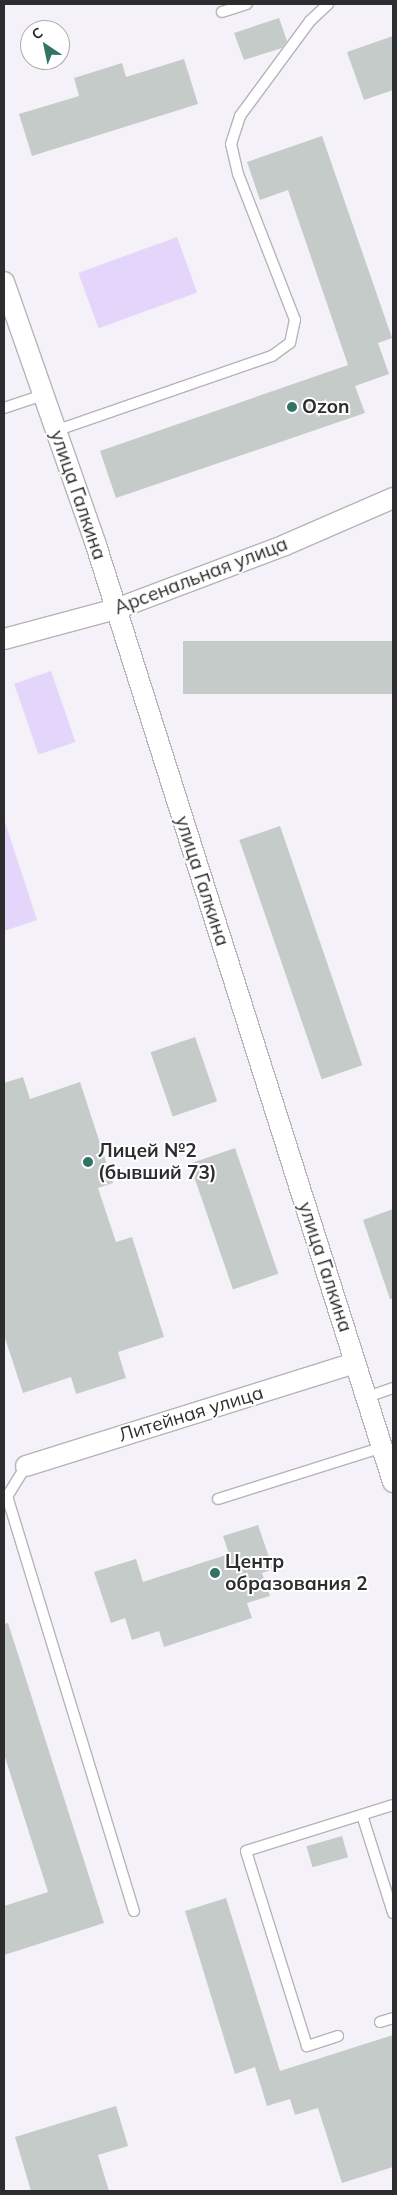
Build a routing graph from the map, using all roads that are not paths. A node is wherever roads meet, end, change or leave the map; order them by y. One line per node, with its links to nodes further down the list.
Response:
1 (247, 4): 3 (lane)
2 (328, 4): 7 (lane)
3 (222, 12)
4 (4, 282): 5 (street, улица Галкина)
5 (43, 395): 6 (lane); 7 (street, улица Галкина)
6 (4, 408)
7 (55, 431): 9 (street, улица Галкина)
8 (393, 498): 9 (street, Арсенальная улица)
9 (116, 609): 10 (street, Арсенальная улица); 11 (street, улица Галкина)
10 (4, 639)
11 (355, 1363): 13 (street, улица Галкина); 15 (street, Литейная улица)
12 (393, 1388): 13 (lane)
13 (367, 1397): 14 (street, улица Галкина)
14 (382, 1447): 16 (street, улица Галкина); 17 (lane)
15 (26, 1466): 20 (lane)
16 (393, 1482)
17 (218, 1499)
18 (393, 1805): 19 (lane)
19 (362, 1815): 21 (lane); 24 (lane)
20 (134, 1911)
21 (393, 1913)
22 (393, 2018): 23 (lane)
23 (380, 2022)
24 (338, 2036)

